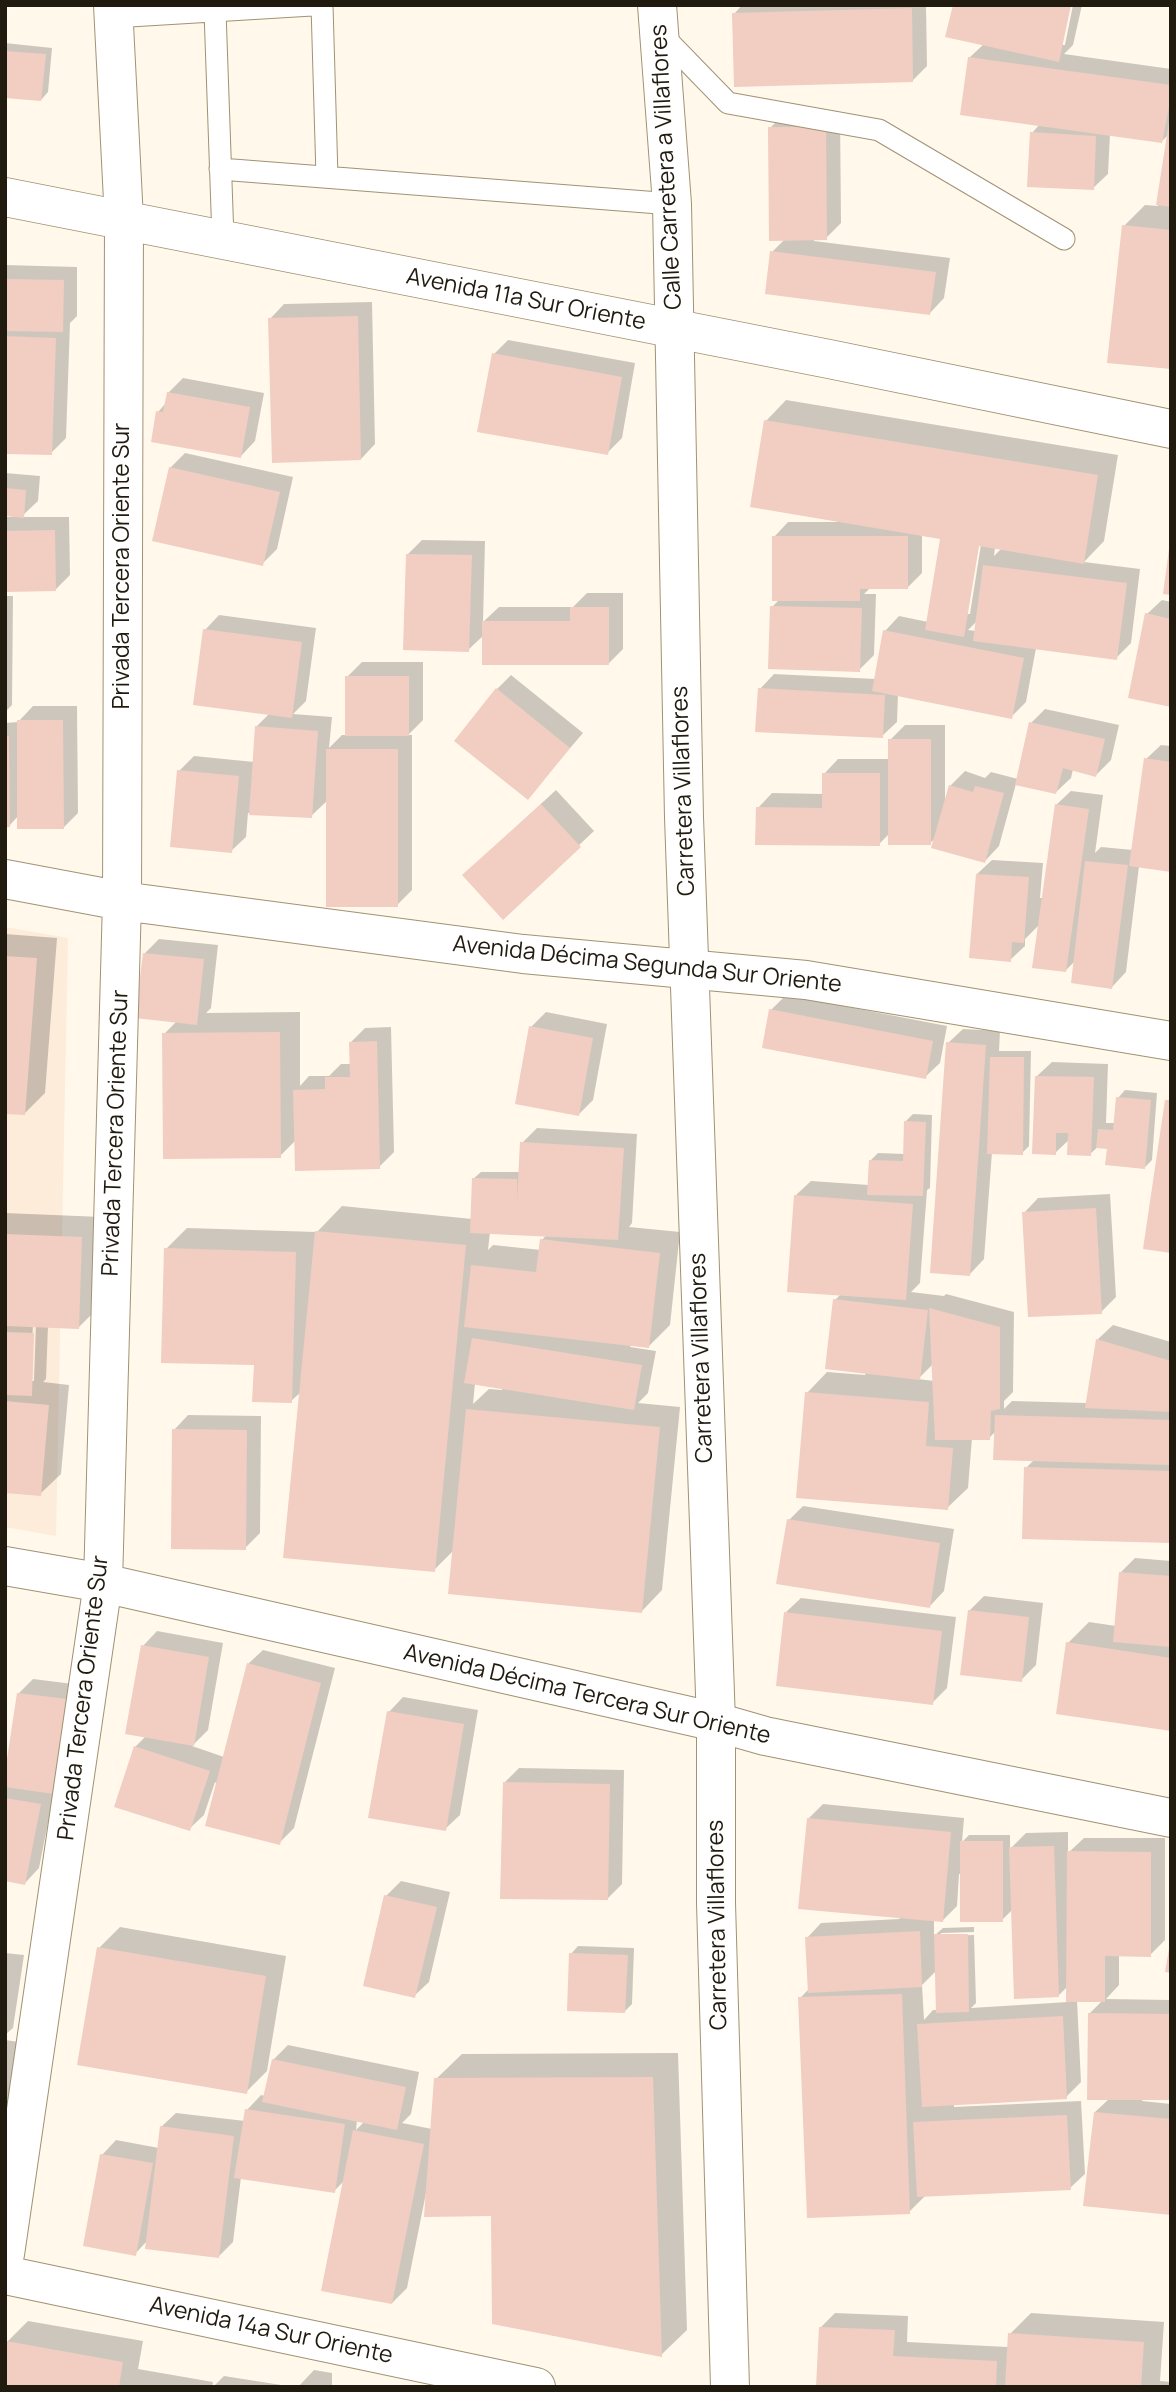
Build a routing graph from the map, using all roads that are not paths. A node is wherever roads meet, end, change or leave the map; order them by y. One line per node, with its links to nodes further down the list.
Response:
1 (312, 5): 4 (lane)
2 (322, 5): 7 (lane)
3 (113, 11): 4 (lane); 10 (street, Privada Tercera Oriente Sur)
4 (215, 11): 6 (lane)
5 (658, 19): 9 (street, Calle Carretera a Villaflores); 12 (lane)
6 (220, 169): 7 (lane); 11 (lane)
7 (327, 177): 9 (lane)
8 (5, 198): 10 (street, Avenida 11a Sur Oriente)
9 (673, 204): 13 (street, Calle Carretera a Villaflores)
10 (124, 220): 11 (street, Avenida 11a Sur Oriente); 16 (street, Privada Tercera Oriente Sur)
11 (223, 239): 13 (street, Avenida 11a Sur Oriente)
12 (1064, 239)
13 (676, 329): 14 (street, Avenida 11a Sur Oriente); 17 (street, Carretera Villaflores)
14 (1171, 429)
15 (5, 879): 16 (street, Avenida Décima Segunda Sur Oriente)
16 (122, 901): 17 (street, Avenida Décima Segunda Sur Oriente); 20 (street, Privada Tercera Oriente Sur)
17 (689, 971): 18 (street, Avenida Décima Segunda Sur Oriente); 21 (street, Carretera Villaflores)
18 (1171, 1041)
19 (5, 1566): 20 (street, Avenida Décima Tercera Sur Oriente)
20 (103, 1583): 21 (street, Avenida Décima Tercera Sur Oriente); 23 (street, Privada Tercera Oriente Sur)
21 (716, 1722): 22 (street, Avenida Décima Tercera Sur Oriente); 26 (street, Carretera Villaflores)
22 (1171, 1818)
23 (5, 2254)
24 (5, 2275): 25 (street, Avenida 14a Sur Oriente)
25 (536, 2387)
26 (730, 2387)

